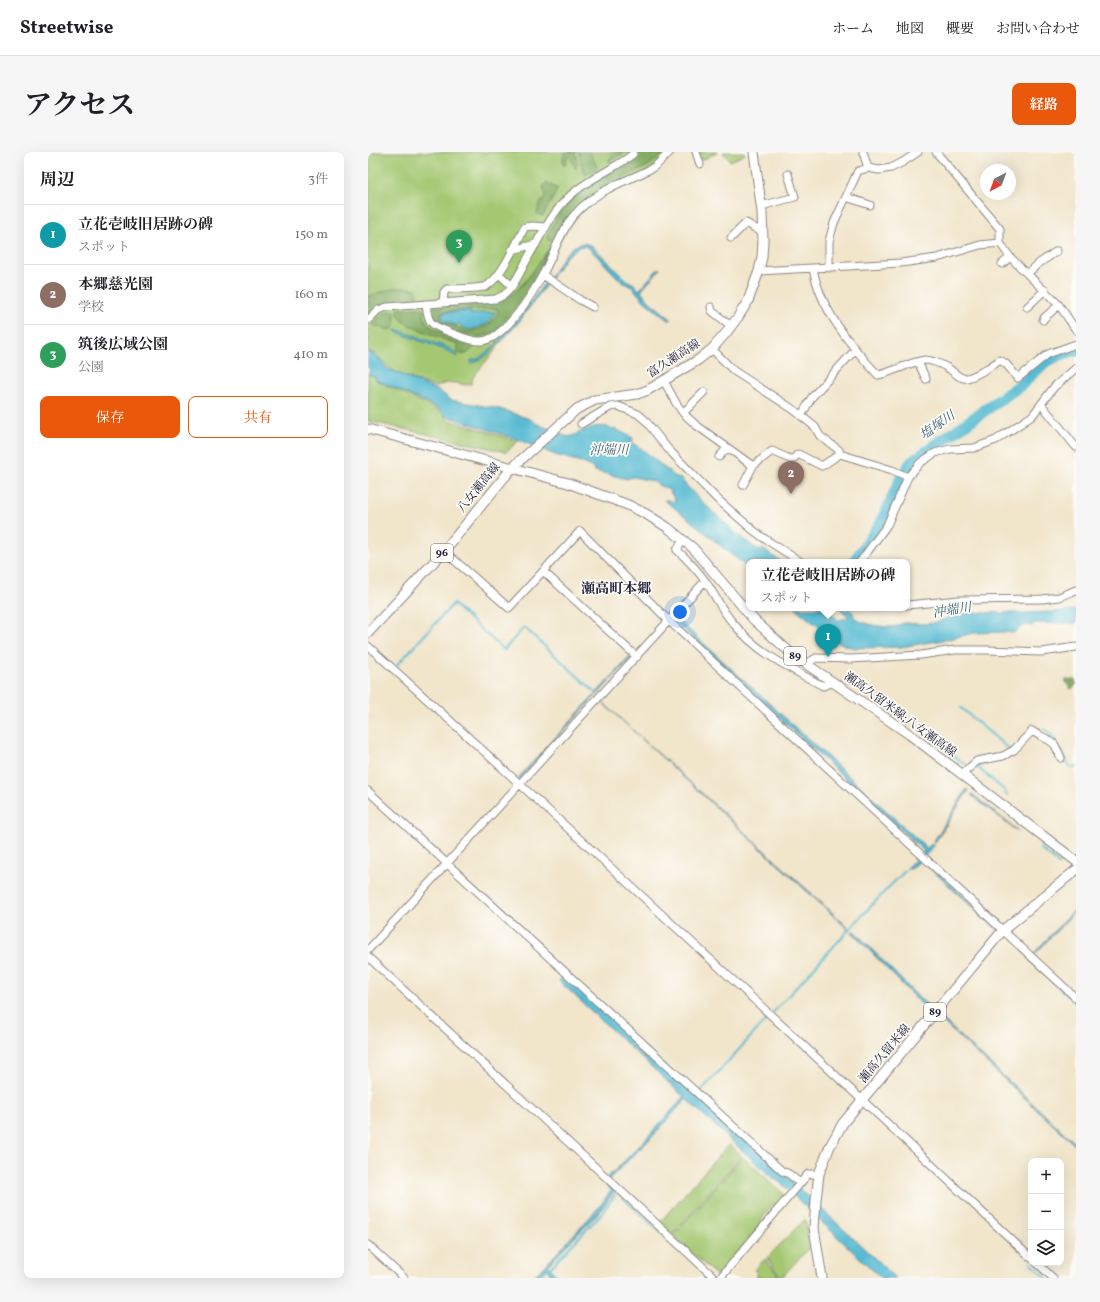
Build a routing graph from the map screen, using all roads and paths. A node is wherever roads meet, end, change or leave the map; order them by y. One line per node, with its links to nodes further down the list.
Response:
1 (670, 152): 28 (street)
2 (696, 152): 8 (street)
3 (754, 152): 13 (main road, 富久瀬高線)
4 (863, 152): 9 (street)
5 (918, 152): 9 (street)
6 (936, 152): 17 (street)
7 (633, 154): 14 (street)
8 (700, 164)
9 (868, 168): 11 (street)
10 (788, 174): 13 (street)
11 (846, 197): 12 (street); 24 (street)
12 (870, 205)
13 (761, 206): 15 (main road, 富久瀬高線)
14 (546, 227): 18 (street); 19 (street)
15 (762, 232): 16 (street); 25 (main road, 富久瀬高線)
16 (731, 238)
17 (1000, 243): 21 (street); 24 (street)
18 (536, 244): 19 (street); 29 (street)
19 (512, 250): 26 (street)
20 (1057, 251): 27 (street)
21 (1010, 257): 22 (street); 27 (street)
22 (1002, 264)
23 (813, 268): 24 (street); 25 (street); 43 (street)
24 (828, 268)
25 (759, 271): 39 (main road, 富久瀬高線)
26 (499, 274): 29 (street); 31 (street)
27 (1025, 274): 30 (street)
28 (543, 275): 32 (street); 34 (street)
29 (512, 286): 31 (street)
30 (1045, 290): 33 (street); 36 (street)
31 (444, 303): 32 (street)
32 (426, 304): 37 (street)
33 (1059, 305): 38 (street); 40 (street)
34 (593, 306)
35 (711, 307): 39 (street)
36 (1027, 307)
37 (368, 320)
38 (1043, 320)
39 (731, 326): 42 (main road, 富久瀬高線)
40 (1076, 330)
41 (1076, 344): 44 (street)
42 (712, 349): 47 (main road, 富久瀬高線); 53 (street)
43 (855, 350): 44 (street); 53 (street)
44 (918, 362): 46 (street)
45 (1076, 368): 50 (street)
46 (926, 379)
47 (664, 381): 49 (main road, 富久瀬高線); 52 (street)
48 (704, 392): 52 (street)
49 (610, 398): 51 (street); 61 (main road, 富久瀬高線)
50 (1041, 404): 56 (street); 62 (street)
51 (627, 409): 54 (street); 66 (street)
52 (683, 413): 57 (street)
53 (801, 416): 58 (street)
54 (581, 424)
55 (368, 429): 61 (main road, 八女瀬高線)
56 (1076, 447)
57 (727, 448): 59 (street); 60 (street)
58 (840, 454): 60 (street); 62 (street)
59 (719, 457)
60 (752, 466): 63 (street)
61 (512, 468): 64 (main road, 瀬高久留米線;八女瀬高線 / 89); 65 (main road, 八女瀬高線 / 96)
62 (908, 478): 67 (street)
63 (743, 485)
64 (683, 540): 69 (street); 72 (main road, 瀬高久留米線;八女瀬高線 / 89)
65 (444, 551): 68 (street); 75 (main road, 八女瀬高線 / 96)
66 (796, 559)
67 (862, 559)
68 (543, 571): 74 (street); 78 (street)
69 (705, 581): 74 (street); 80 (street)
70 (1076, 590): 71 (street)
71 (910, 605)
72 (746, 611)
73 (746, 611): 79 (main road, 瀬高久留米線;八女瀬高線 / 89)
74 (669, 621): 78 (street); 88 (street)
75 (368, 634)
76 (368, 646): 83 (street)
77 (1076, 647): 79 (street)
78 (637, 657): 83 (street)
79 (806, 664): 80 (main road, 瀬高久留米線;八女瀬高線 / 89)
80 (834, 682): 82 (main road, 瀬高久留米線;八女瀬高線 / 89)
81 (1062, 758): 82 (street)
82 (962, 774): 85 (main road, 瀬高久留米線;八女瀬高線 / 89)
83 (520, 784): 86 (street); 92 (street)
84 (368, 791): 86 (street)
85 (1076, 861)
86 (447, 864): 89 (street); 94 (street)
87 (1076, 870): 88 (main road, 瀬高久留米線 / 89)
88 (1004, 930): 91 (street); 92 (main road, 瀬高久留米線 / 89)
89 (368, 950)
90 (368, 957): 99 (street)
91 (1076, 998)
92 (862, 1099): 93 (main road, 瀬高久留米線 / 89); 96 (street)
93 (819, 1174): 94 (street); 101 (main road, 瀬高久留米線 / 89)
94 (800, 1183): 100 (street)
95 (368, 1245): 98 (street)
96 (1028, 1255)
97 (1040, 1266): 102 (street)
98 (404, 1278)
99 (715, 1278)
100 (720, 1278)
101 (822, 1278)
102 (1052, 1278)

